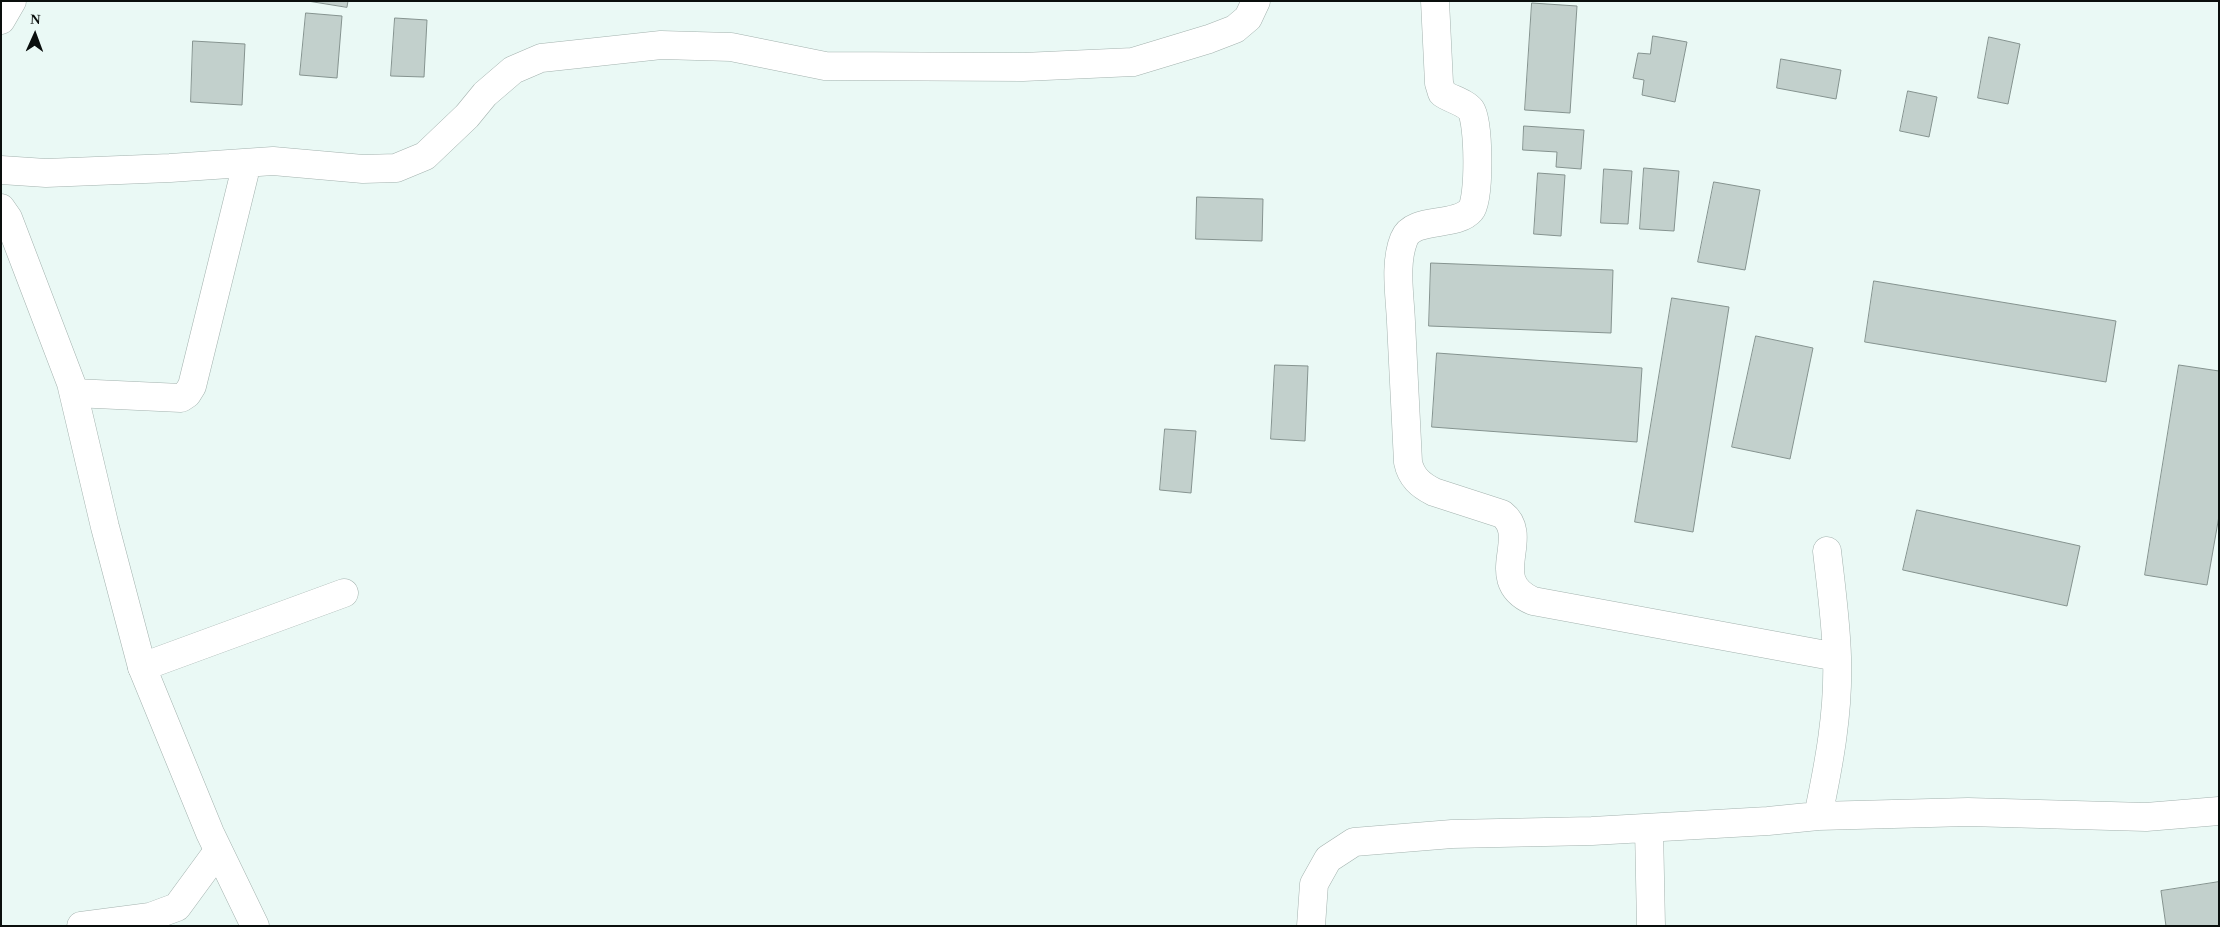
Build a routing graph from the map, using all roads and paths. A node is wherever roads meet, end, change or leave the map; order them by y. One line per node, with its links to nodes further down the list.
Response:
1 (12, 1): 4 (street)
2 (1256, 1): 5 (street)
3 (1435, 1): 11 (street)
4 (1, 20)
5 (248, 162): 6 (street); 8 (street)
6 (1, 170)
7 (1, 208): 8 (street)
8 (74, 393): 12 (street)
9 (1828, 551): 11 (street)
10 (344, 594): 12 (street)
11 (1837, 657): 14 (street)
12 (142, 667): 16 (street)
13 (2219, 811): 14 (street)
14 (1818, 816): 15 (street)
15 (1649, 828): 19 (street); 20 (street)
16 (218, 851): 17 (street); 18 (street)
17 (80, 926)
18 (255, 926)
19 (1310, 926)
20 (1651, 926)

